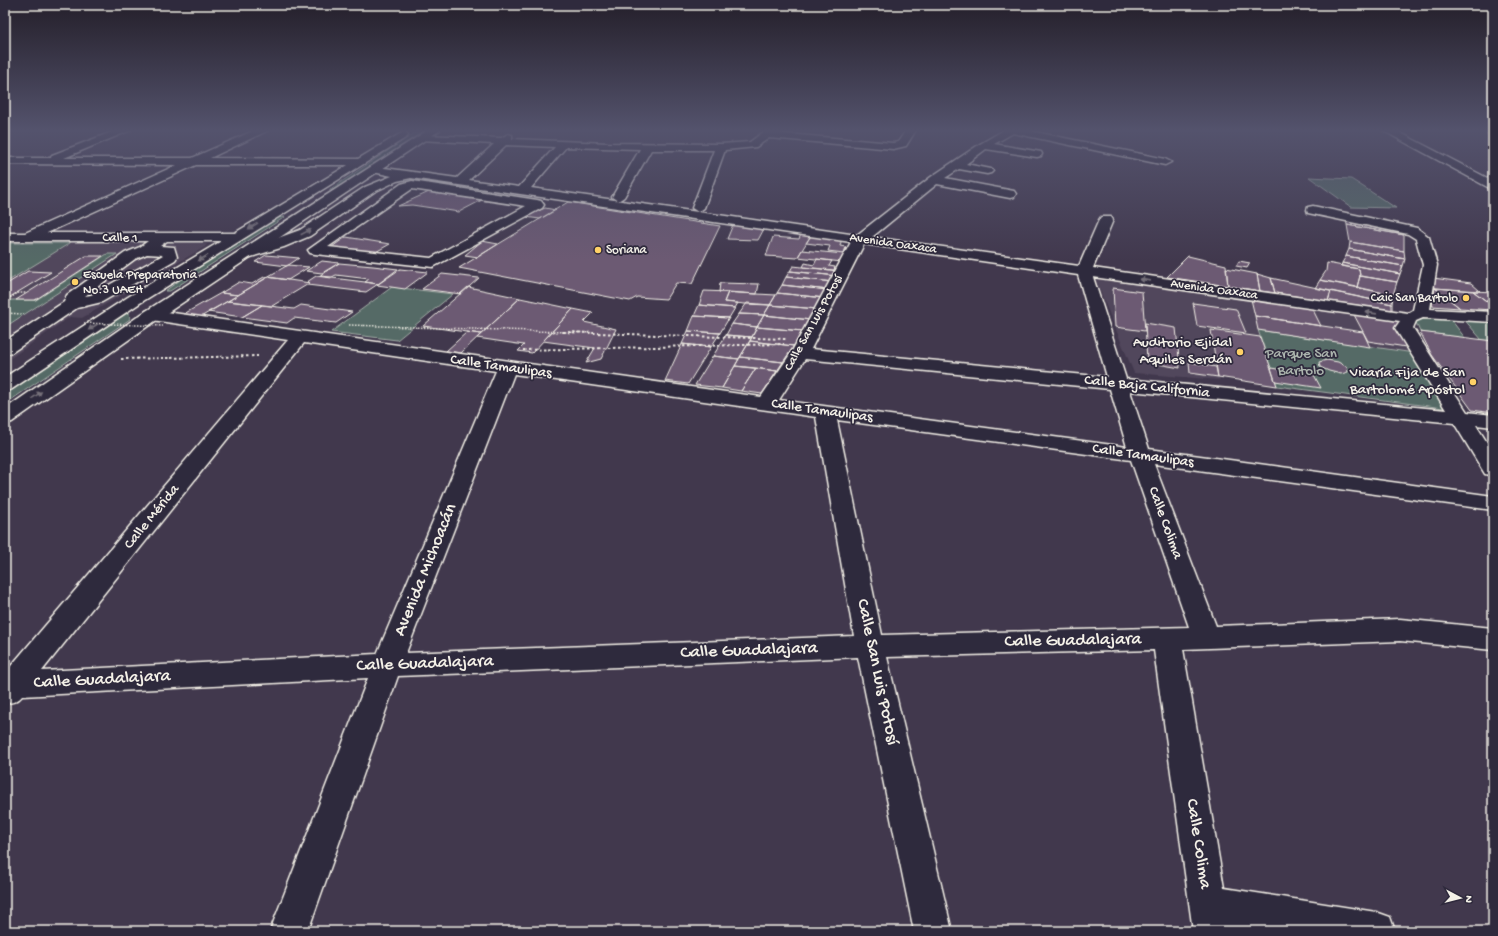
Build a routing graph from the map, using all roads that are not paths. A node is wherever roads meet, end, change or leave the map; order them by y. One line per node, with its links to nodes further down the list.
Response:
1 (169, 174): 34 (street)
2 (340, 174): 29 (street)
3 (351, 174): 19 (street)
4 (370, 174): 19 (street)
5 (380, 174): 16 (street)
6 (402, 174): 13 (street, Avenida Oaxaca)
7 (468, 174): 15 (street)
8 (537, 174): 18 (street)
9 (632, 174): 23 (street)
10 (711, 174): 25 (street)
11 (944, 174): 14 (street)
12 (1470, 174): 17 (street)
13 (424, 177): 15 (street, Avenida Oaxaca); 16 (street); 20 (street)
14 (935, 180): 21 (street); 36 (street)
15 (459, 182): 18 (street, Avenida Oaxaca); 22 (street)
16 (378, 186): 24 (street)
17 (1493, 186)
18 (523, 190): 36 (street, Avenida Oaxaca)
19 (332, 194): 24 (street); 26 (street); 26 (street)
20 (473, 194): 22 (street); 27 (street)
21 (1010, 194)
22 (493, 197): 39 (street)
23 (618, 197)
24 (346, 206): 26 (street); 27 (street); 30 (street)
25 (698, 208)
26 (312, 209): 29 (street); 30 (street); 40 (street)
27 (373, 209): 32 (street)
28 (1313, 210): 44 (street)
29 (276, 214): 35 (street, one-way to 35); 40 (street)
30 (329, 218): 32 (street); 38 (street, one-way to 30)
31 (1106, 220): 41 (street)
32 (356, 221): 39 (street)
33 (5, 237): 34 (street, Calle 1)
34 (27, 237): 37 (street, Calle 1)
35 (236, 237): 37 (street, Calle 1); 42 (street, one-way to 42)
36 (859, 240): 41 (street, Avenida Oaxaca); 49 (street, Calle San Luis Potosí)
37 (152, 242): 43 (street); 43 (street)
38 (262, 249): 39 (street); 40 (street)
39 (315, 250)
40 (244, 255): 46 (street)
41 (1084, 271): 44 (street, Avenida Oaxaca, one-way to 41); 51 (street, Calle Colima)
42 (134, 300): 46 (street); 52 (street, one-way to 52)
43 (72, 304): 48 (street)
44 (1415, 316): 45 (street, Avenida Oaxaca); 55 (street)
45 (1493, 318)
46 (158, 320): 47 (street, Calle Tamaulipas); 56 (street, one-way to 46)
47 (299, 338): 50 (street, Calle Tamaulipas); 66 (street, Calle Mérida)
48 (5, 349)
49 (800, 353): 51 (street, Calle Baja California); 53 (street, Calle San Luis Potosí)
50 (507, 368): 53 (street, Calle Tamaulipas); 65 (street, Avenida Michoacán)
51 (1117, 384): 55 (street, Calle Baja California); 58 (street, Calle Colima)
52 (5, 385)
53 (766, 404): 54 (street, Calle Tamaulipas)
54 (825, 412): 58 (street, Calle Tamaulipas); 64 (street, Calle San Luis Potosí)
55 (1460, 417): 57 (street, Calle Baja California); 59 (street)
56 (5, 418)
57 (1493, 421)
58 (1140, 456): 60 (street, Calle Tamaulipas); 61 (street, Calle Colima)
59 (1493, 469)
60 (1493, 503)
61 (1206, 637): 62 (street, Calle Guadalajara); 63 (street, Calle Guadalajara)
62 (1167, 639): 64 (street, Calle Guadalajara); 67 (street, Calle Colima)
63 (1493, 639)
64 (870, 646): 65 (street, Calle Guadalajara); 69 (street, Calle San Luis Potosí)
65 (387, 665): 66 (street, Calle Guadalajara); 68 (street, Avenida Michoacán)
66 (8, 689)
67 (1210, 917): 70 (street)
68 (289, 931)
69 (933, 931)
70 (1376, 931)

